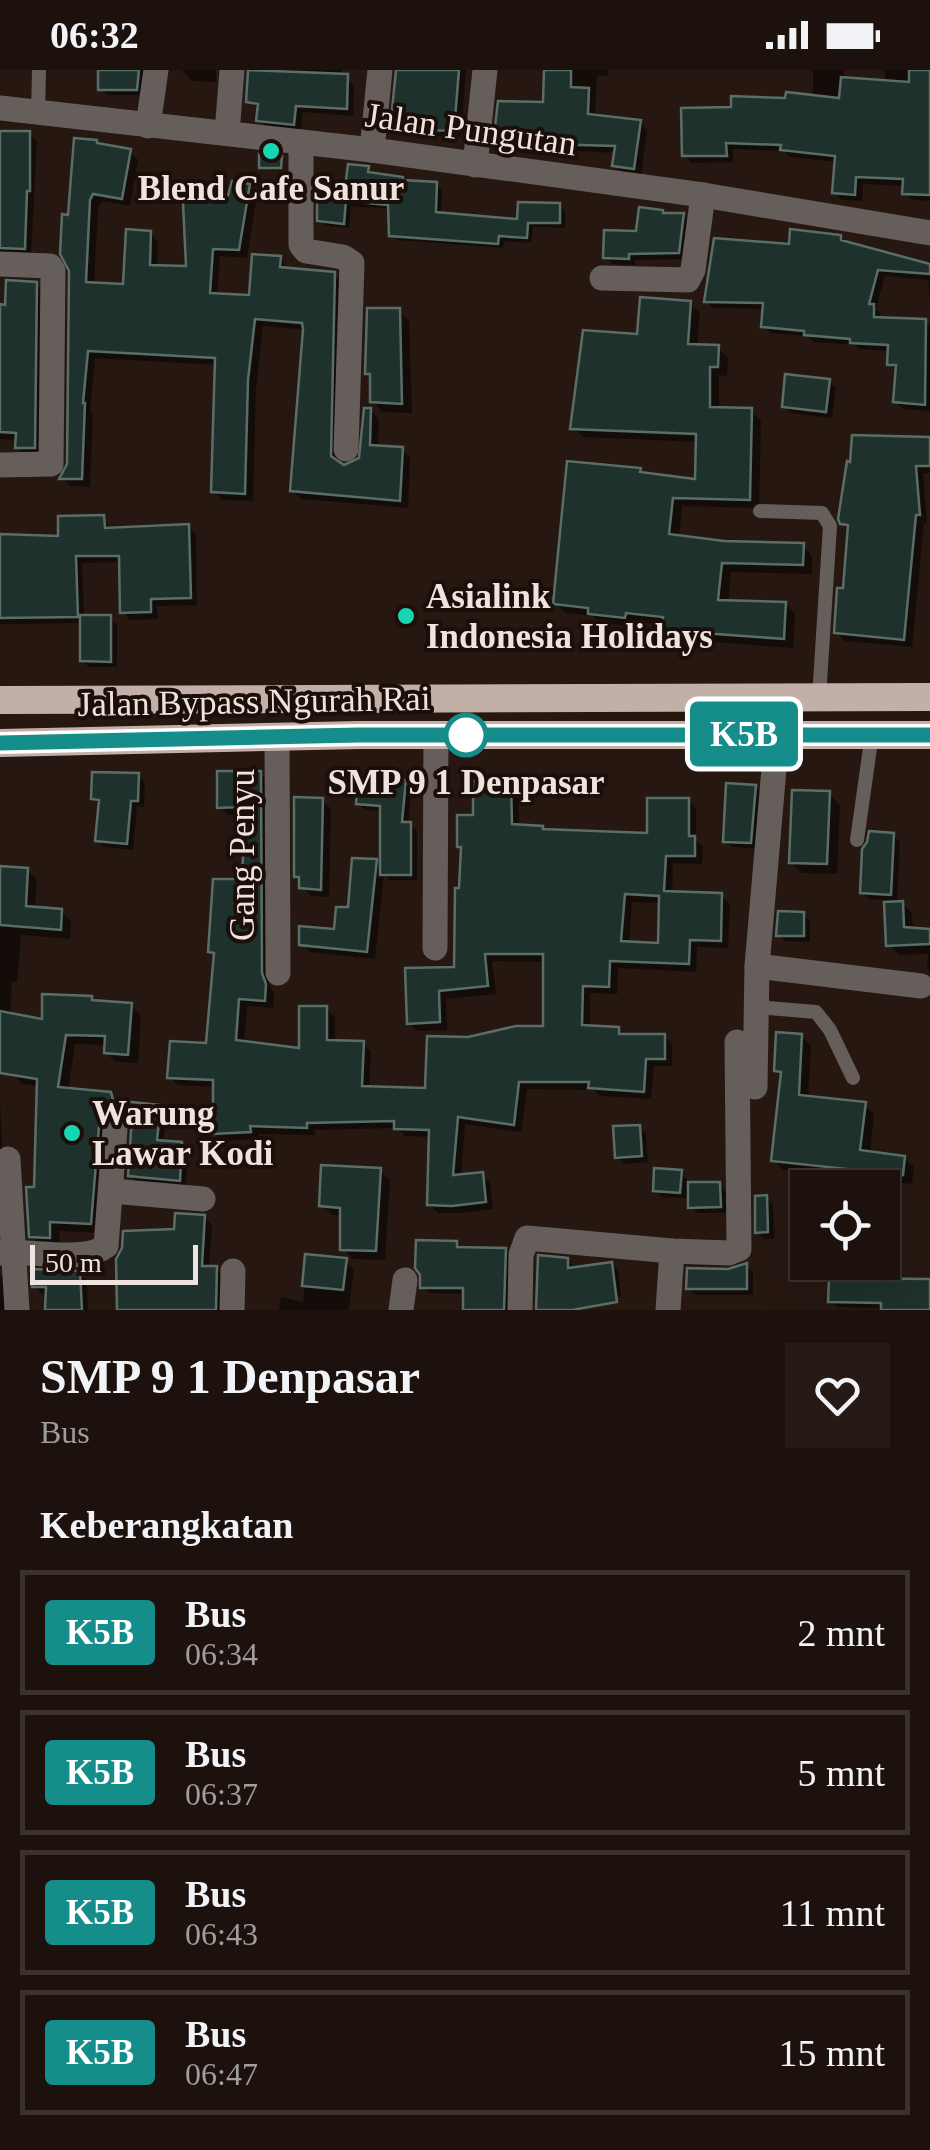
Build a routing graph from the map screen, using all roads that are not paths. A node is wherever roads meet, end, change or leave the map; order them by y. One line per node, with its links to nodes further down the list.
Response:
1 (39, 70): 7 (lane)
2 (156, 70): 8 (street)
3 (232, 70): 9 (street)
4 (380, 70): 11 (street)
5 (485, 70): 12 (street)
6 (0, 108): 7 (street, Jalan Pungutan)
7 (38, 113): 8 (street, Jalan Pungutan)
8 (148, 126): 9 (street, Jalan Pungutan)
9 (227, 134): 10 (street, Jalan Pungutan)
10 (301, 142): 11 (street, Jalan Pungutan); 17 (street)
11 (372, 150): 12 (street, Jalan Pungutan)
12 (475, 166): 13 (street, Jalan Pungutan)
13 (702, 195): 14 (street, Jalan Pungutan); 16 (street)
14 (930, 233)
15 (0, 264): 18 (street)
16 (602, 278)
17 (346, 449)
18 (0, 466)
19 (760, 511): 20 (lane)
20 (819, 698): 21 (highway, Jalan Bypass Ngurah Rai); 22 (highway, Jalan Bypass Ngurah Rai)
21 (930, 698)
22 (0, 700)
23 (777, 734): 24 (highway, Jalan Bypass Ngurah Rai); 25 (highway, Jalan Bypass Ngurah Rai); 31 (street)
24 (872, 734): 26 (highway, Jalan Bypass Ngurah Rai); 29 (lane)
25 (436, 735): 27 (highway, Jalan Bypass Ngurah Rai); 30 (street)
26 (930, 735)
27 (276, 737): 28 (highway, Jalan Bypass Ngurah Rai); 32 (street, Gang Penyu)
28 (0, 743)
29 (858, 840)
30 (435, 948)
31 (757, 966): 33 (street); 34 (street)
32 (278, 974)
33 (921, 986)
34 (756, 1007): 36 (lane); 38 (street)
35 (738, 1042): 42 (street)
36 (853, 1078)
37 (116, 1116): 40 (street)
38 (755, 1147)
39 (8, 1159): 43 (street)
40 (112, 1190): 41 (street); 43 (street)
41 (202, 1200)
42 (672, 1251): 49 (street); 50 (street)
43 (7, 1252): 46 (street)
44 (232, 1271): 47 (street)
45 (405, 1280): 48 (street)
46 (17, 1310)
47 (232, 1310)
48 (402, 1310)
49 (520, 1310)
50 (668, 1310)

